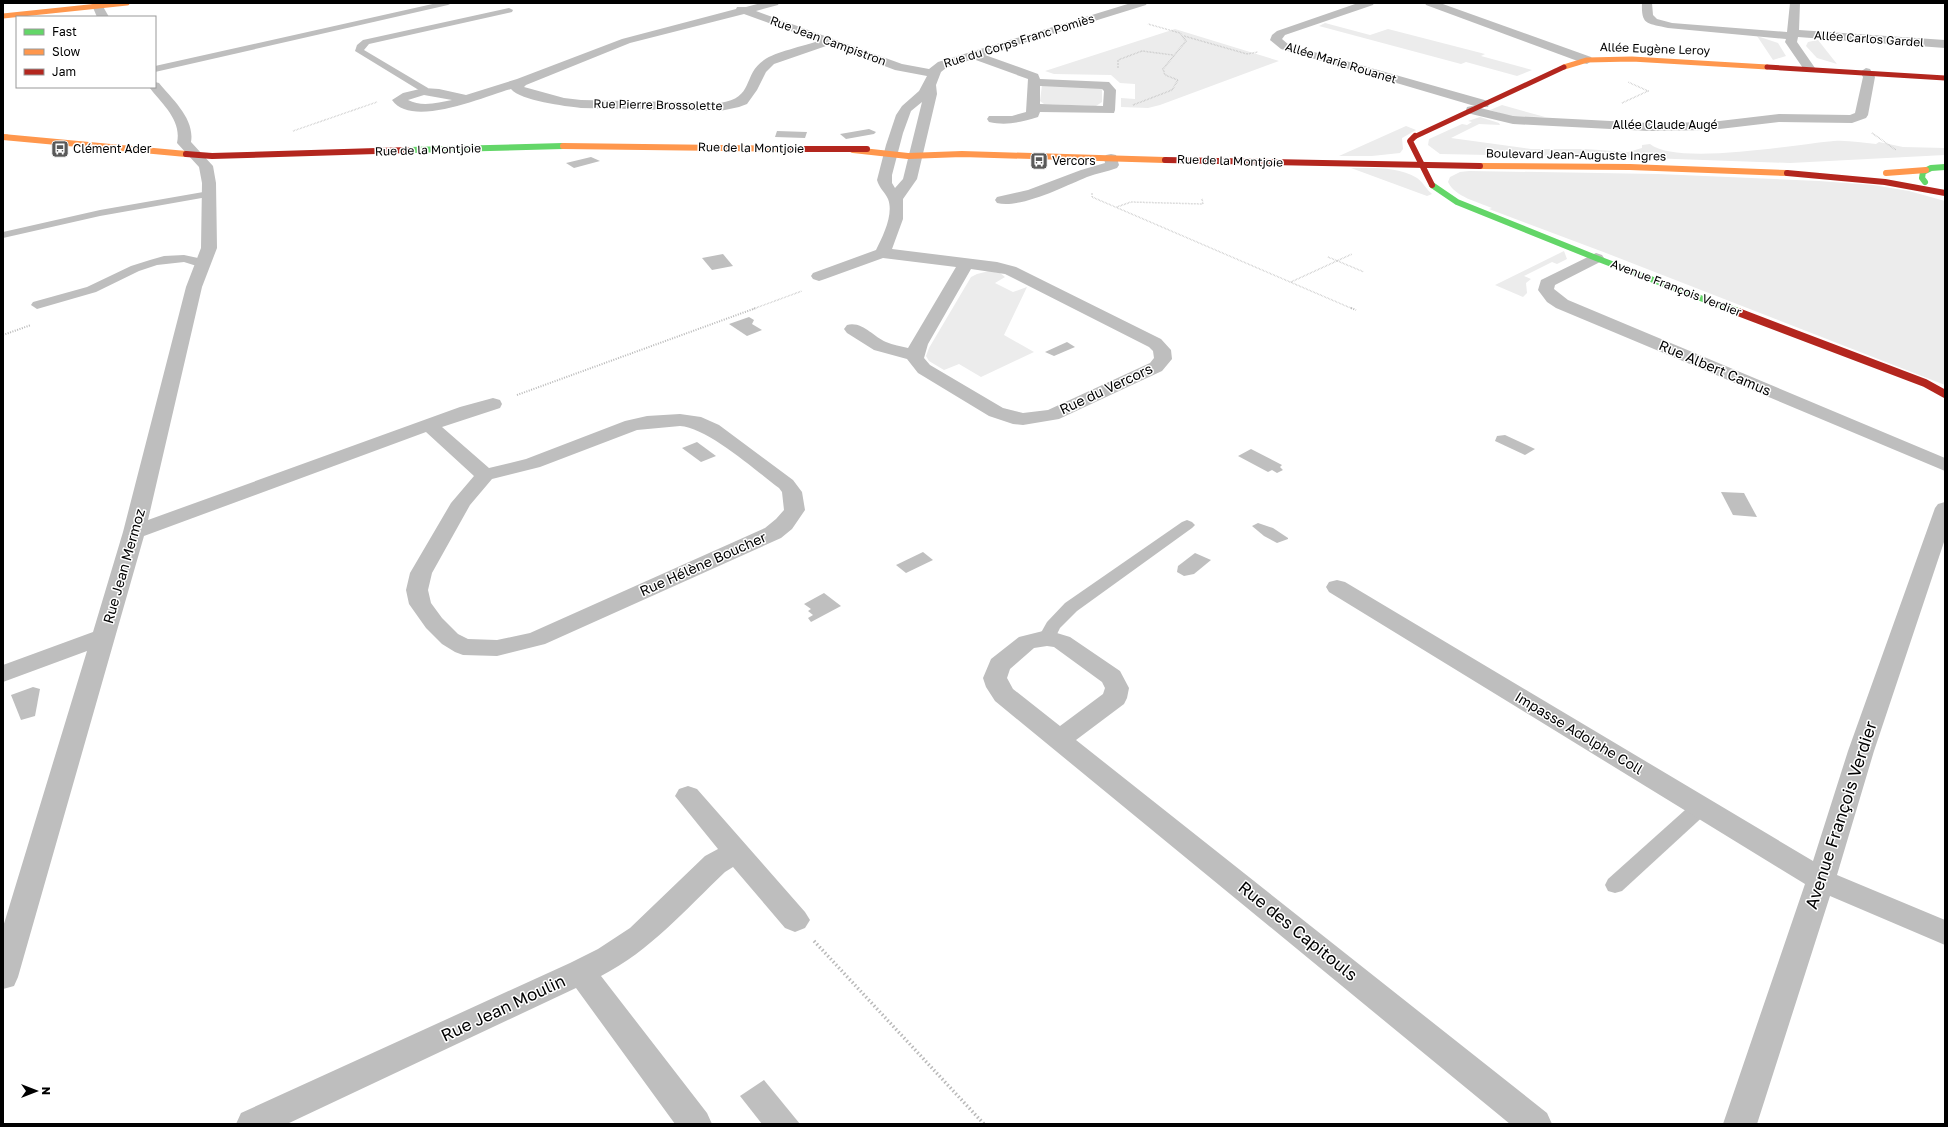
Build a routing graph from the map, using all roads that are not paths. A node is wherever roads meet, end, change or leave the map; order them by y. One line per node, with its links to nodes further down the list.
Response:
1 (127, 3): 10 (main road)
2 (448, 3): 21 (lane)
3 (723, 3): 12 (street, Rue Jean Campistron)
4 (774, 3): 12 (street)
5 (1142, 3): 18 (street, Rue du Corps Franc Pomiès)
6 (1369, 3): 30 (street, Allée Marie Rouanet)
7 (1430, 3): 19 (street)
8 (1647, 3): 15 (street, Allée Carlos Gardel)
9 (1795, 3): 15 (street)
10 (96, 5): 13 (main road); 14 (street)
11 (509, 10): 28 (lane)
12 (745, 11): 16 (street, Rue Jean Campistron); 25 (street)
13 (3, 16)
14 (102, 16)
15 (1792, 34): 17 (street, Allée Carlos Gardel); 20 (street)
16 (830, 41): 24 (street, Rue Jean Campistron); 25 (street, Rue Pierre Brossolette)
17 (1945, 44)
18 (973, 56): 24 (street, Rue du Corps Franc Pomiès); 26 (street)
19 (1587, 60): 20 (main road, Allée Eugène Leroy); 30 (main road, Allée Eugène Leroy)
20 (1809, 68): 22 (main road, Allée Eugène Leroy)
21 (156, 69)
22 (1866, 72): 23 (main road, Allée Eugène Leroy); 30 (street, Allée Claude Augé)
23 (1945, 78)
24 (932, 79): 34 (street, Rue du Corps Franc Pomiès); 35 (street, Rue du Corps Franc Pomiès)
25 (521, 82): 29 (street)
26 (1034, 82): 31 (street); 31 (street)
27 (156, 87): 36 (street, Rue Jean Mermoz)
28 (425, 90): 29 (street); 29 (street)
29 (466, 99)
30 (1478, 107): 39 (main road, Allée Eugène Leroy)
31 (1033, 108): 32 (street)
32 (994, 120)
33 (3, 138): 36 (main road, Rue de la Montjoie)
34 (891, 152): 35 (main road, Rue de la Montjoie); 36 (main road, Rue de la Montjoie); 45 (street, Rue du Corps Franc Pomiès)
35 (917, 152): 37 (main road, Rue de la Montjoie); 45 (street, Rue du Corps Franc Pomiès)
36 (194, 154): 44 (street, Rue Jean Mermoz)
37 (1112, 161): 38 (main road, Rue de la Montjoie); 46 (street)
38 (1348, 164): 39 (main road, Boulevard Jean-Auguste Ingres)
39 (1421, 164): 42 (main road, Boulevard Jean-Auguste Ingres); 49 (main road, Avenue François Verdier)
40 (1945, 167): 41 (main road, Boulevard Jean-Auguste Ingres)
41 (1926, 170): 42 (main road, Boulevard Jean-Auguste Ingres); 43 (main road)
42 (1802, 173): 43 (main road, Boulevard Jean-Auguste Ingres)
43 (1945, 193)
44 (209, 194): 47 (lane); 50 (street, Rue Jean Mermoz)
45 (895, 199): 48 (street)
46 (1002, 200)
47 (3, 235)
48 (882, 253): 51 (street, Rue du Vercors); 52 (street)
49 (1596, 258): 56 (main road, Avenue François Verdier); 59 (street, Rue Albert Camus)
50 (203, 264): 53 (lane); 63 (street, Rue Jean Mermoz)
51 (966, 264): 55 (street); 55 (street, Rue du Vercors)
52 (819, 276)
53 (37, 305)
54 (853, 329): 55 (street)
55 (914, 355)
56 (1945, 394)
57 (493, 404): 58 (street)
58 (429, 424): 60 (street); 63 (street)
59 (1945, 465)
60 (485, 475): 60 (street, Rue Hélène Boucher)
61 (1945, 508): 72 (street, Avenue François Verdier)
62 (1187, 525): 66 (lane)
63 (134, 532): 65 (street, Rue Jean Mermoz)
64 (1337, 587): 70 (street, Impasse Adolphe Coll)
65 (103, 637): 67 (street); 77 (street, Rue Jean Mermoz)
66 (1047, 638): 68 (street, Rue des Capitouls); 68 (street)
67 (3, 674)
68 (1060, 739): 80 (street, Rue des Capitouls)
69 (688, 796): 71 (street)
70 (1701, 807): 72 (street, Impasse Adolphe Coll); 73 (lane)
71 (736, 852): 74 (street); 76 (street)
72 (1821, 880): 75 (street, Impasse Adolphe Coll); 81 (street, Avenue François Verdier)
73 (1615, 885)
74 (795, 920)
75 (1945, 933)
76 (581, 972): 78 (street, Rue Jean Moulin); 79 (street, Rue Jean Moulin)
77 (3, 977)
78 (253, 1124)
79 (696, 1124)
80 (1535, 1124)
81 (1740, 1124)

